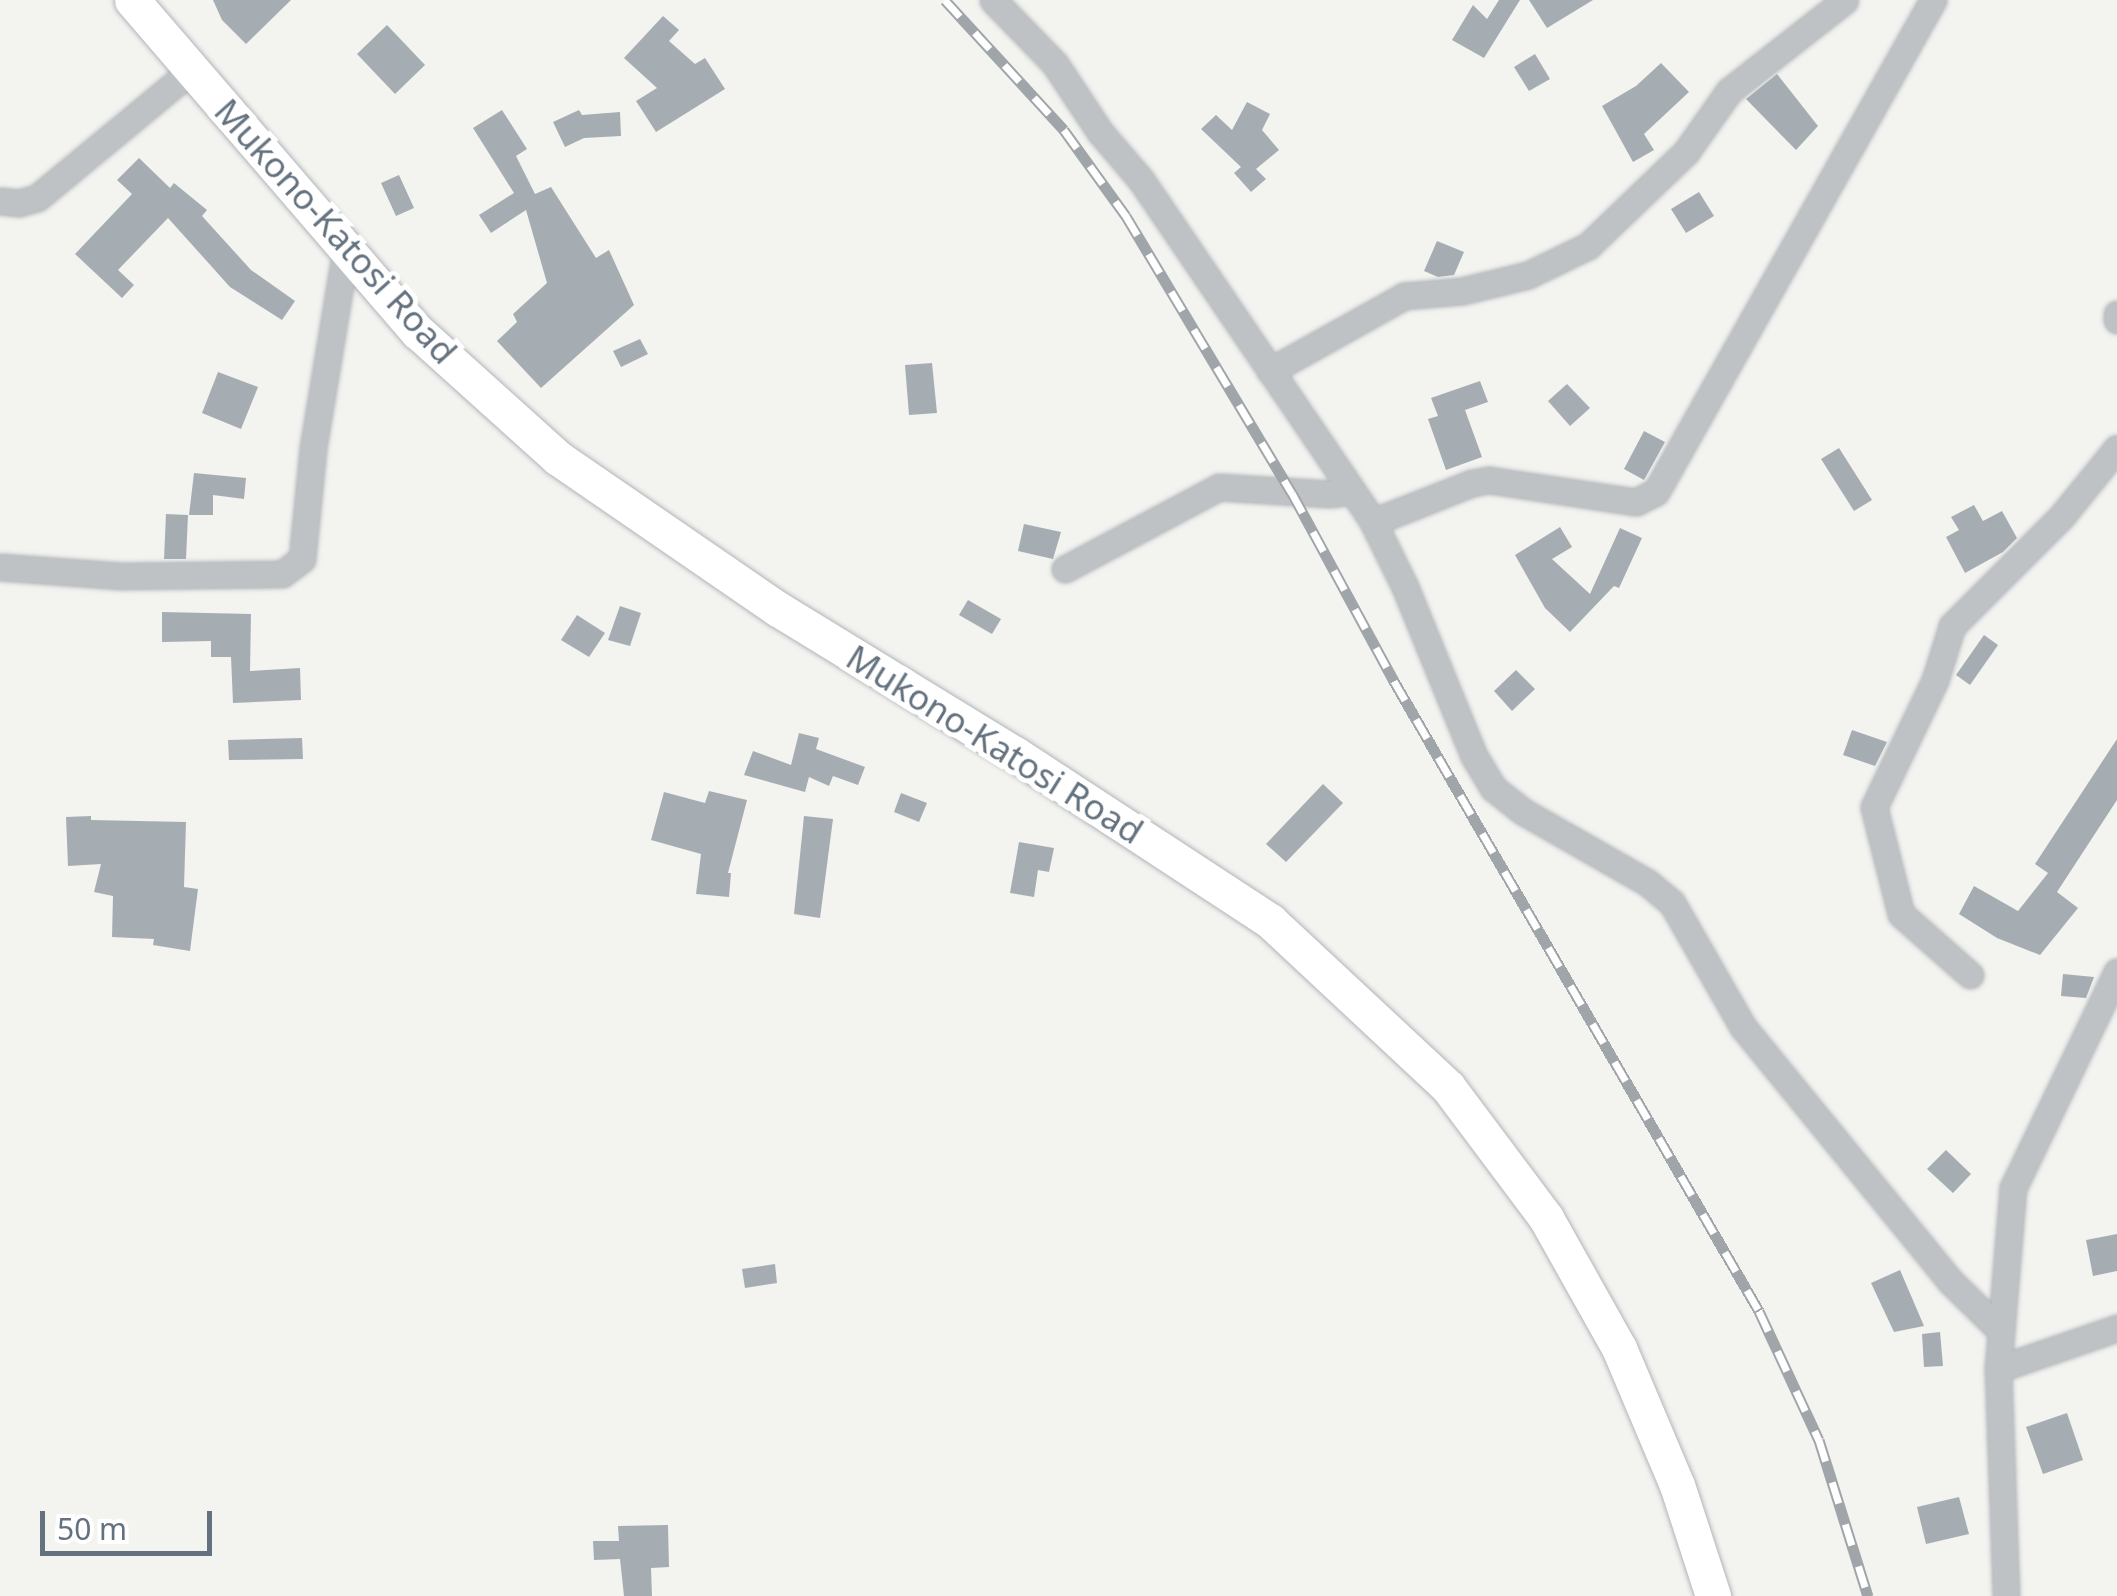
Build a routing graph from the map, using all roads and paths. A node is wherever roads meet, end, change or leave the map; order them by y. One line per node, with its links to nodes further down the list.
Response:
1 (132, 0): 5 (main road, Mukono-Katosi Road)
2 (993, 0): 8 (street)
3 (1845, 0): 8 (street)
4 (1934, 0): 11 (street)
5 (192, 70): 6 (street); 7 (main road, Mukono-Katosi Road)
6 (0, 201)
7 (346, 248): 12 (street); 19 (main road, Mukono-Katosi Road)
8 (1270, 371): 10 (street)
9 (2117, 448): 15 (street)
10 (1351, 490): 11 (street); 13 (street)
11 (1372, 522): 17 (street)
12 (0, 567)
13 (1065, 569)
14 (2117, 972): 17 (street)
15 (1970, 975)
16 (2117, 1328): 18 (street)
17 (1999, 1329): 18 (street)
18 (1998, 1368): 20 (street)
19 (1712, 1596)
20 (2006, 1596)

